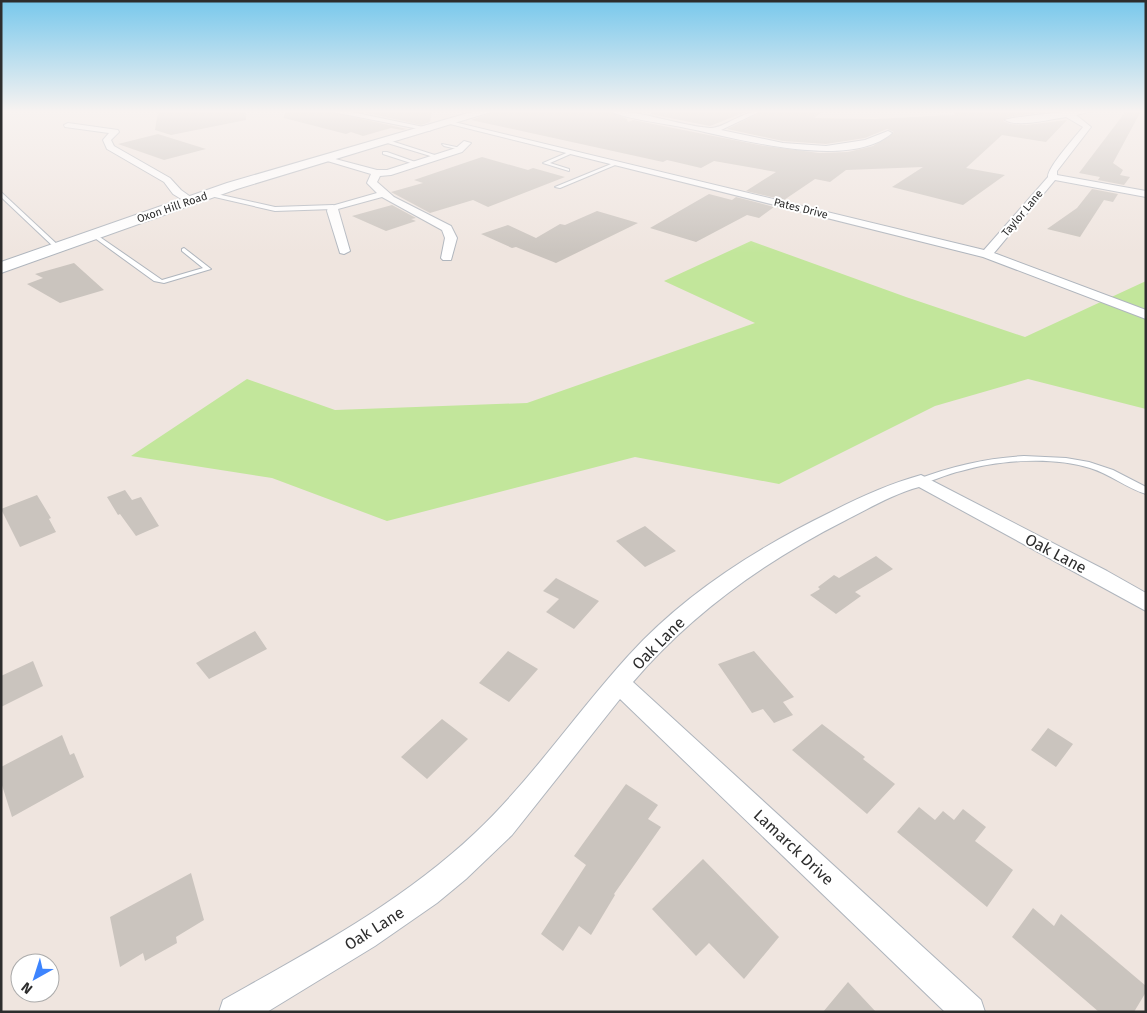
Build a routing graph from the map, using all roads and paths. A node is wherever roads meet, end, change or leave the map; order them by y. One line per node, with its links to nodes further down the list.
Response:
1 (129, 158): 18 (street)
2 (327, 158): 11 (street); 15 (main road, Oxon Hill Road)
3 (408, 158): 9 (lane)
4 (435, 158): 9 (street)
5 (558, 158): 10 (lane)
6 (599, 158): 8 (street, Pates Drive)
7 (1063, 158): 12 (street, Taylor Lane)
8 (618, 163): 13 (lane); 24 (street, Pates Drive)
9 (419, 164): 11 (street)
10 (567, 170)
11 (376, 173): 16 (street)
12 (1053, 177): 17 (street); 24 (street, Taylor Lane)
13 (558, 187)
14 (1, 194): 21 (lane)
15 (208, 194): 18 (main road, Oxon Hill Road); 19 (lane)
16 (384, 194): 19 (street); 25 (street)
17 (1146, 194)
18 (190, 200): 20 (main road, Oxon Hill Road)
19 (333, 207): 23 (street)
20 (94, 235): 21 (main road, Oxon Hill Road); 22 (lane)
21 (58, 248): 26 (main road, Oxon Hill Road)
22 (184, 250)
23 (344, 251)
24 (987, 254): 27 (street, Pates Drive)
25 (447, 258)
26 (1, 268)
27 (1146, 315)
28 (921, 481): 29 (lane); 30 (street, Oak Lane); 31 (street, Oak Lane)
29 (1146, 491)
30 (1146, 603)
31 (618, 683): 32 (street, Oak Lane); 33 (street, Lamarck Drive)
32 (235, 1012)
33 (969, 1012)

